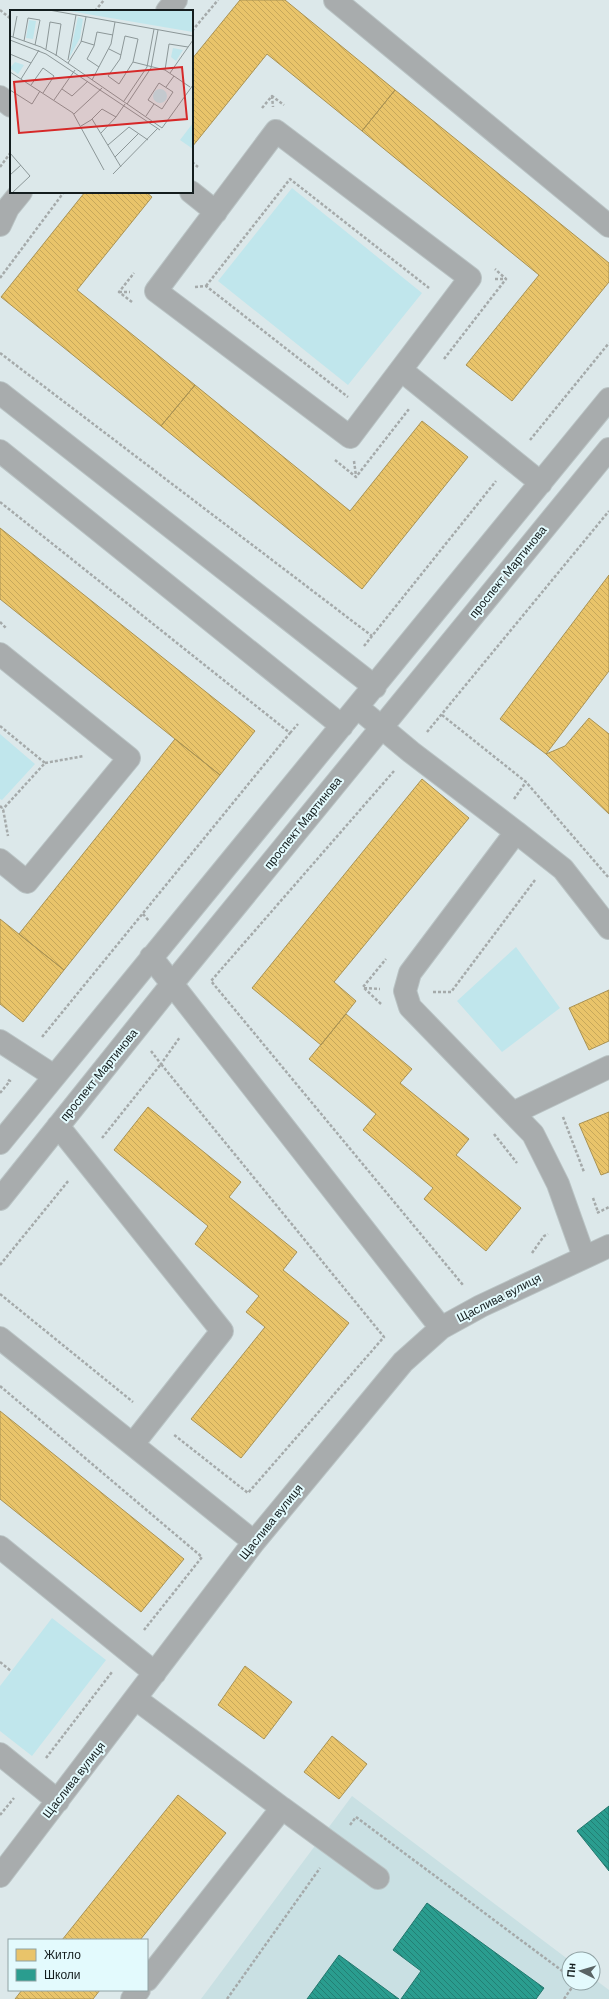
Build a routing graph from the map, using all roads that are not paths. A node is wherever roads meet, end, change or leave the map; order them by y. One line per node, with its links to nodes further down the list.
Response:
1 (176, 0): 3 (street)
2 (335, 0): 8 (street)
3 (168, 10)
4 (0, 98): 5 (street)
5 (10, 105)
6 (192, 193): 7 (street)
7 (216, 212): 9 (street); 9 (street)
8 (609, 226)
9 (400, 370): 14 (street)
10 (0, 393): 16 (street)
11 (609, 399): 14 (street)
12 (609, 449): 19 (street, проспект Мартинова)
13 (0, 451): 18 (street)
14 (541, 483): 16 (street)
15 (0, 654): 21 (street)
16 (375, 687): 17 (street)
17 (358, 707): 18 (street); 19 (street)
18 (342, 726): 23 (street)
19 (382, 727): 20 (street); 24 (street, проспект Мартинова)
20 (516, 832): 22 (street); 28 (street)
21 (0, 860)
22 (609, 928)
23 (151, 957): 24 (street); 27 (street)
24 (172, 984): 29 (street, проспект Мартинова); 34 (street)
25 (0, 1041): 27 (street)
26 (609, 1067): 28 (street)
27 (54, 1076): 30 (street)
28 (512, 1113): 33 (street)
29 (58, 1126): 31 (street, проспект Мартинова); 36 (street)
30 (0, 1143)
31 (0, 1199)
32 (609, 1246): 33 (street, Щаслива вулиця)
33 (584, 1257): 34 (street, Щаслива вулиця)
34 (441, 1328): 37 (street, Щаслива вулиця)
35 (0, 1338): 36 (street)
36 (132, 1444): 37 (street)
37 (254, 1542): 39 (street, Щаслива вулиця)
38 (0, 1547): 39 (street)
39 (155, 1673): 40 (street, Щаслива вулиця)
40 (136, 1699): 42 (street, Щаслива вулиця); 43 (street)
41 (0, 1754): 42 (street)
42 (58, 1801): 44 (street, Щаслива вулиця)
43 (282, 1808): 45 (street); 46 (street)
44 (0, 1876)
45 (378, 1878)
46 (148, 1979)
47 (138, 1991): 48 (street)
48 (132, 1999)

